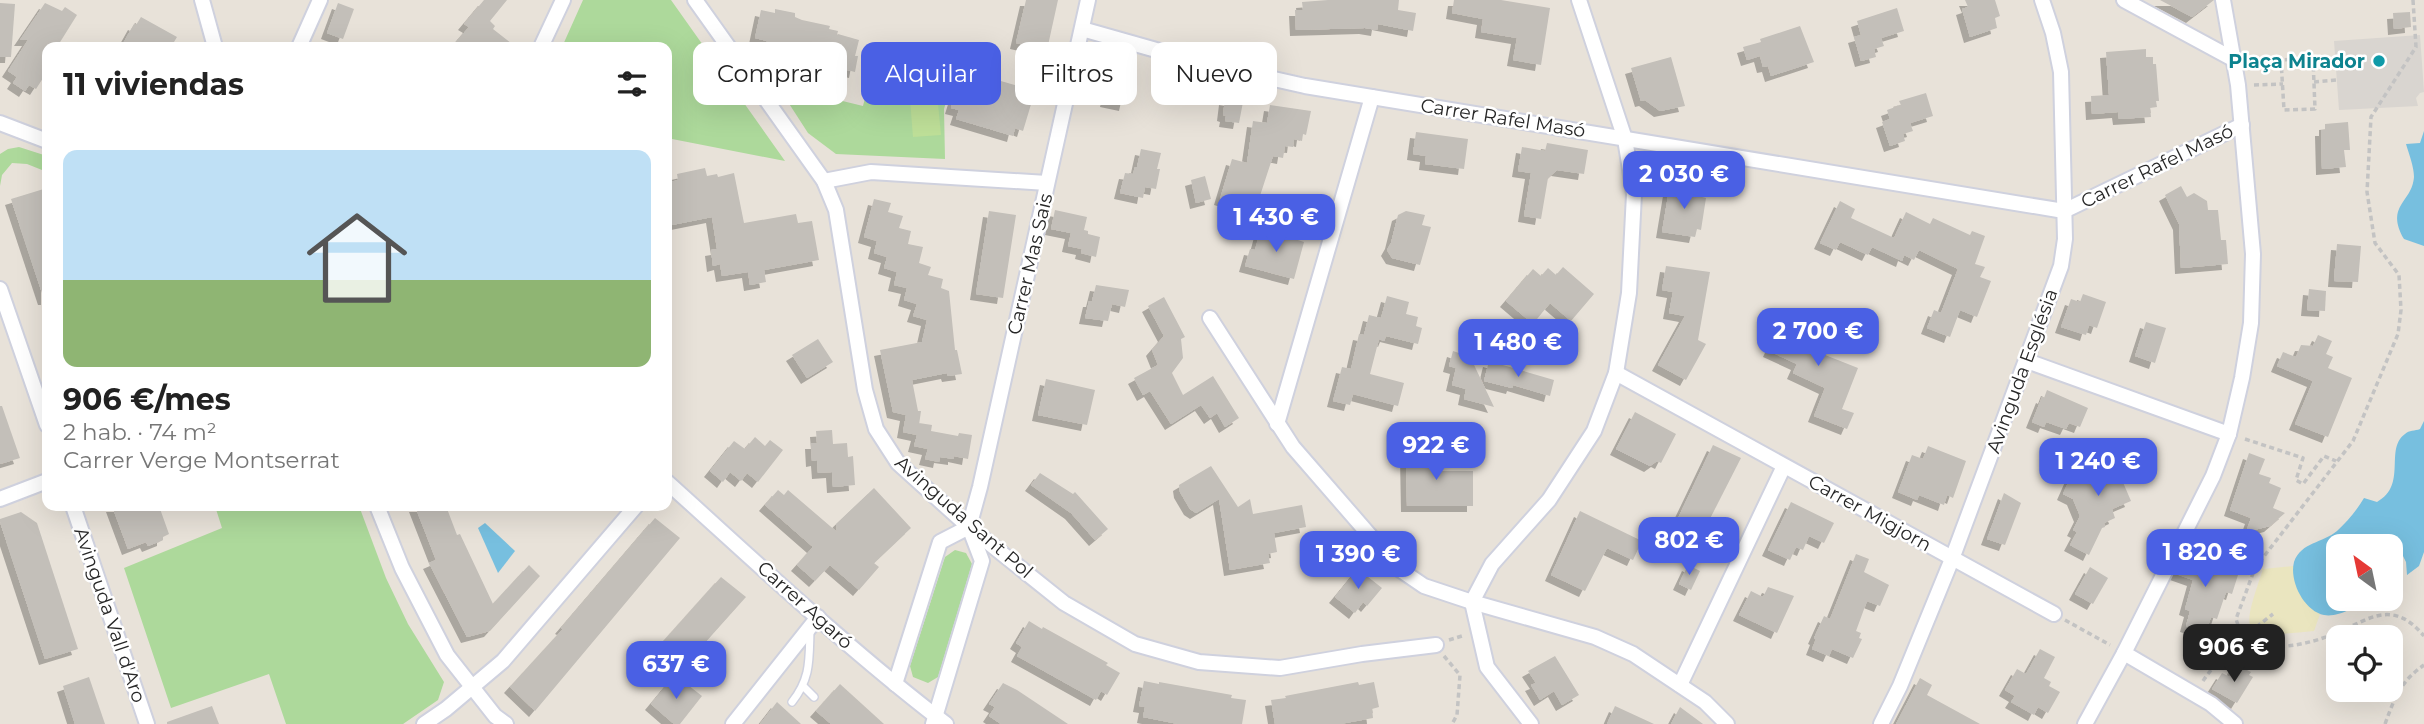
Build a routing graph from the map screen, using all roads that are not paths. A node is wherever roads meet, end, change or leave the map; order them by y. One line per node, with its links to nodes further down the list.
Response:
1 (202, 0): 11 (street)
2 (320, 0): 12 (street)
3 (563, 0): 13 (street)
4 (695, 0): 22 (street, Avinguda Sant Pol)
5 (1088, 0): 10 (street, Carrer Mas Sais)
6 (1578, 0): 21 (street)
7 (2042, 0): 24 (street, Avinguda Església)
8 (2124, 0): 15 (street)
9 (2223, 0): 15 (street)
10 (1082, 29): 14 (street); 23 (street, Carrer Mas Sais)
11 (214, 42)
12 (301, 42)
13 (543, 42)
14 (1151, 49)
15 (2233, 59): 19 (street)
16 (1277, 80): 17 (street, Carrer Rafel Masó)
17 (1372, 97): 21 (street, Carrer Rafel Masó); 30 (street)
18 (0, 123): 20 (street)
19 (2242, 125): 24 (street, Carrer Rafel Masó); 31 (street)
20 (42, 139)
21 (1625, 139): 24 (street, Carrer Rafel Masó); 28 (street)
22 (824, 181): 23 (street); 39 (street, Avinguda Sant Pol)
23 (1047, 183): 39 (street, Carrer Mas Sais)
24 (2064, 211): 27 (street, Avinguda Església)
25 (0, 289): 29 (street)
26 (1210, 318): 30 (street)
27 (2027, 361): 31 (street); 40 (street, Avinguda Església)
28 (1616, 373): 32 (street, Carrer Migjorn); 41 (street)
29 (42, 411)
30 (1278, 424): 41 (street)
31 (2229, 433): 45 (street)
32 (1784, 466): 40 (street, Carrer Migjorn); 47 (street)
33 (42, 483): 35 (street)
34 (672, 487): 43 (street, Carrer Agaró)
35 (0, 499)
36 (75, 511): 53 (street, Avinguda Vall d'Aro)
37 (379, 511): 48 (street)
38 (632, 511): 48 (street)
39 (969, 527): 44 (street, Avinguda Sant Pol); 46 (street); 52 (street)
40 (1952, 559): 42 (street, Carrer Migjorn); 59 (street, Avinguda Església)
41 (1472, 603): 47 (street); 57 (street)
42 (2054, 614)
43 (814, 622): 46 (street, Carrer Agaró); 49 (lane); 56 (street)
44 (1436, 645)
45 (2124, 653): 60 (street); 61 (street)
46 (895, 684): 52 (street, Carrer Agaró)
47 (1680, 685): 58 (street)
48 (473, 687): 54 (street); 55 (street)
49 (804, 687): 50 (lane); 51 (lane)
50 (814, 697)
51 (792, 702)
52 (938, 722)
53 (147, 724)
54 (424, 724)
55 (506, 724)
56 (733, 724)
57 (1531, 724)
58 (1727, 724)
59 (1881, 724)
60 (2085, 724)
61 (2235, 724)

